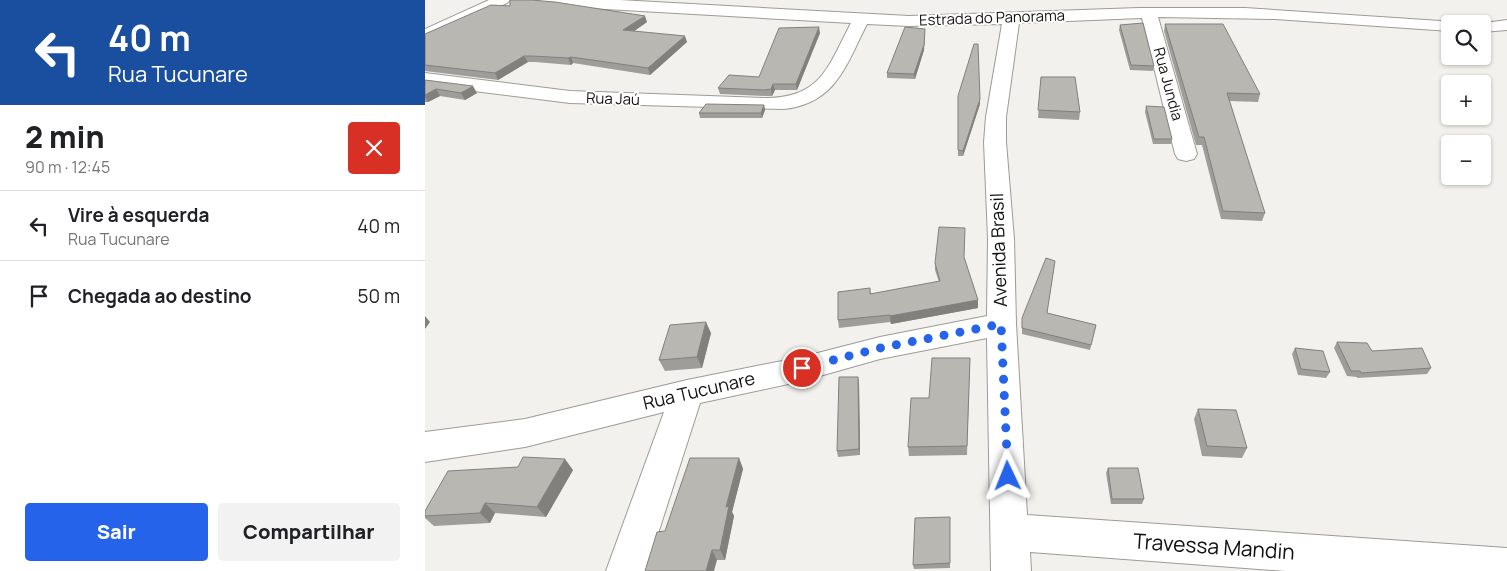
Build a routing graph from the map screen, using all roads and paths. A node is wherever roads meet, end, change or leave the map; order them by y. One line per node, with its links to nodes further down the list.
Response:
1 (502, 0): 9 (street)
2 (535, 0): 4 (street, Estrada do Panorama)
3 (1149, 14): 5 (street, Estrada do Panorama); 6 (street, Estrada do Panorama); 11 (street, Rua Jundia)
4 (861, 19): 5 (street, Estrada do Panorama); 10 (street, Rua Jaú)
5 (1011, 20): 12 (street, Avenida Brasil)
6 (1441, 25)
7 (1507, 25): 8 (street)
8 (1491, 26)
9 (425, 35)
10 (425, 79)
11 (1186, 154)
12 (1001, 324): 13 (street, Rua Tucunare); 15 (street, Avenida Brasil)
13 (687, 393): 14 (street, Rua Tucunare); 17 (street)
14 (425, 447)
15 (1010, 532): 16 (street, Travessa Mandin); 18 (street, Avenida Brasil)
16 (1507, 568)
17 (626, 571)
18 (1011, 571)

